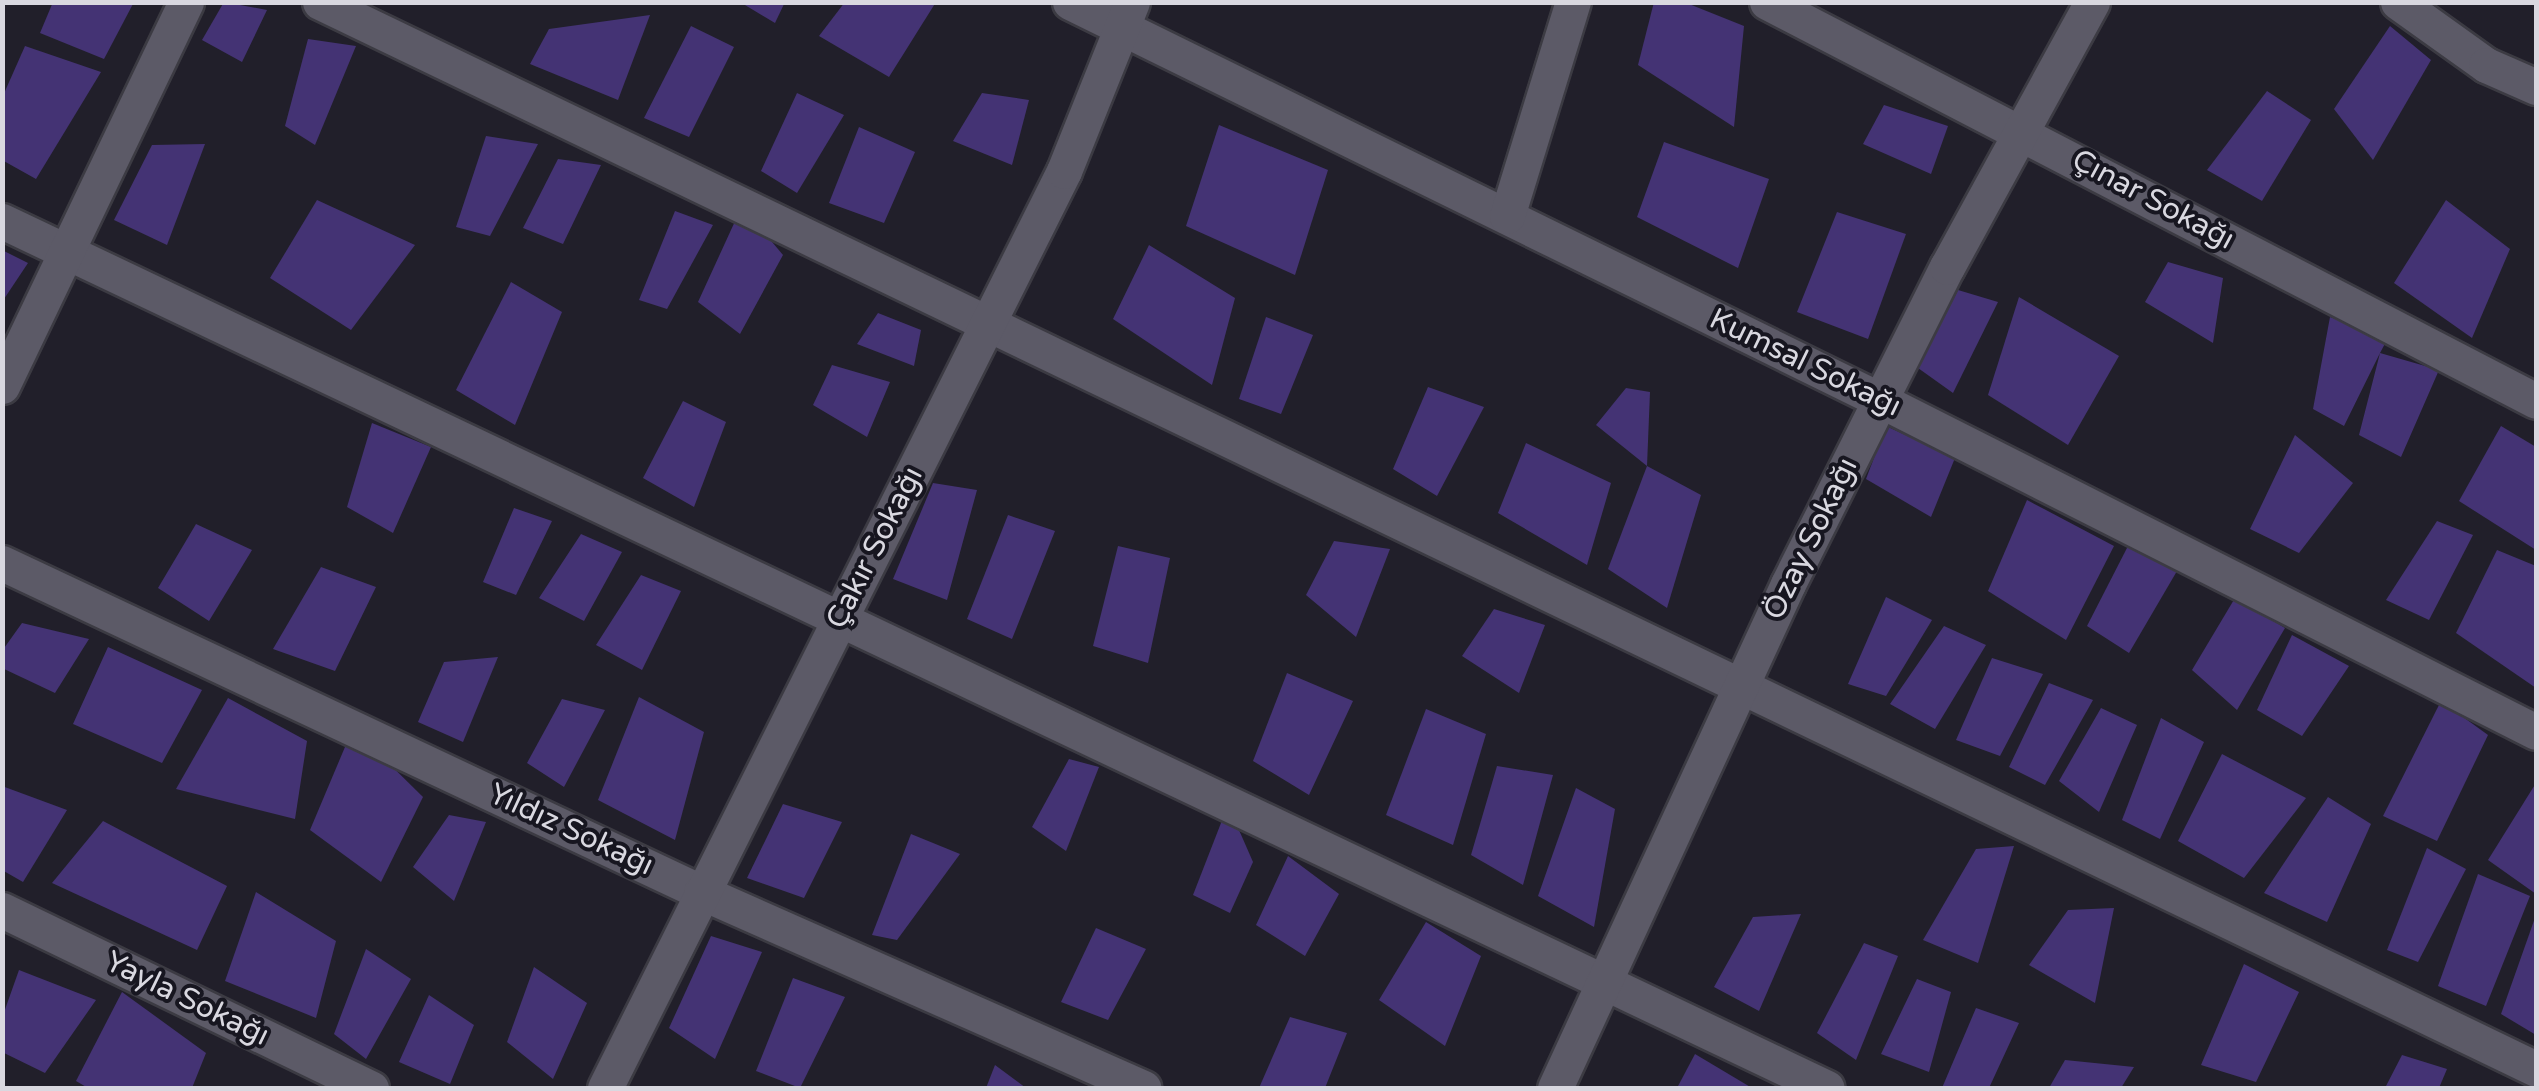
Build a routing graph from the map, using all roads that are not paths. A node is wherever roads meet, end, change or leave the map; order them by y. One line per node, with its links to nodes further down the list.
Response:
1 (186, 2): 13 (street)
2 (320, 2): 14 (street)
3 (1070, 2): 8 (street, Kumsal Sokağı)
4 (1572, 2): 11 (street)
5 (1767, 2): 10 (street, Çınar Sokağı)
6 (2092, 2): 10 (street, Özay Sokağı)
7 (2398, 2): 9 (street)
8 (1127, 15): 11 (street, Kumsal Sokağı); 14 (street, Çakır Sokağı)
9 (2536, 86)
10 (2022, 131): 16 (street, Özay Sokağı); 17 (street, Çınar Sokağı)
11 (1507, 216): 16 (street, Kumsal Sokağı)
12 (2, 221): 13 (street)
13 (66, 252): 15 (street); 19 (street)
14 (987, 324): 19 (street, Çakır Sokağı); 20 (street)
15 (2, 386)
16 (1880, 400): 20 (street, Özay Sokağı); 21 (street, Kumsal Sokağı)
17 (2536, 400)
18 (2, 563): 22 (street, Yıldız Sokağı)
19 (839, 619): 22 (street, Çakır Sokağı); 24 (street)
20 (1739, 690): 24 (street, Özay Sokağı); 25 (street)
21 (2536, 732)
22 (702, 892): 27 (street, Çakır Sokağı); 28 (street, Yıldız Sokağı)
23 (2, 910): 26 (street, Yayla Sokağı)
24 (1604, 984): 29 (street, Özay Sokağı); 30 (street)
25 (2536, 1069)
26 (371, 1088)
27 (605, 1088)
28 (1143, 1088)
29 (1555, 1088)
30 (1827, 1088)

